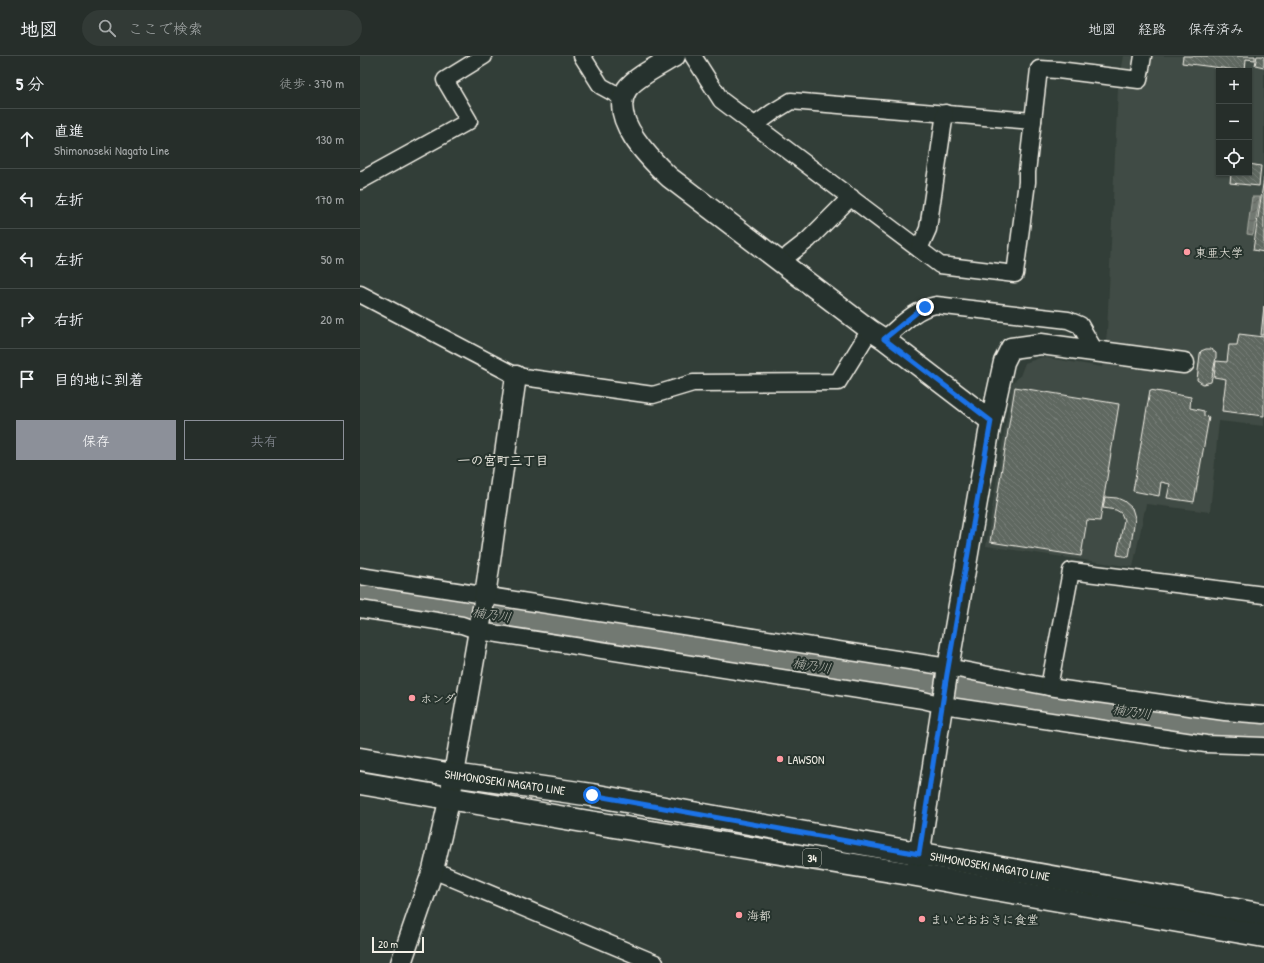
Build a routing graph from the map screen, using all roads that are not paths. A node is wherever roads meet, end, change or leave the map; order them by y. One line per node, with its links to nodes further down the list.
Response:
1 (484, 56): 10 (street)
2 (582, 56): 6 (street)
3 (675, 56): 6 (street)
4 (693, 56): 9 (street)
5 (1142, 56): 8 (street)
6 (623, 98): 13 (street)
7 (945, 113): 8 (street); 9 (street); 12 (street)
8 (1033, 120): 12 (street)
9 (755, 125): 11 (street)
10 (360, 180)
11 (851, 197): 12 (street); 13 (street)
12 (919, 249)
13 (783, 263): 15 (street)
14 (360, 294): 18 (street)
15 (877, 334): 16 (street); 18 (street); 19 (street)
16 (1095, 351): 17 (street); 19 (street)
17 (1184, 363)
18 (516, 376): 22 (street)
19 (991, 421): 25 (street)
20 (360, 576): 22 (street)
21 (1264, 596): 26 (street)
22 (485, 600): 24 (street); 25 (street)
23 (360, 609): 24 (street)
24 (480, 629): 27 (street); 31 (street)
25 (948, 671): 26 (street); 27 (street)
26 (1049, 687): 28 (street)
27 (944, 701): 29 (street); 34 (street)
28 (1264, 715)
29 (1264, 746)
30 (360, 759): 31 (main road, SHIMONOSEKI NAGATO LINE / 34)
31 (453, 775): 33 (street); 34 (main road, SHIMONOSEKI NAGATO LINE / 34)
32 (360, 783): 33 (main road, SHIMONOSEKI NAGATO LINE / 34)
33 (450, 797): 35 (street); 36 (main road, SHIMONOSEKI NAGATO LINE / 34)
34 (919, 854): 36 (street); 37 (main road, SHIMONOSEKI NAGATO LINE / 34)
35 (433, 870): 39 (street); 40 (street)
36 (916, 875): 38 (main road, SHIMONOSEKI NAGATO LINE / 34)
37 (1264, 915)
38 (1264, 936)
39 (400, 963)
40 (656, 963)

